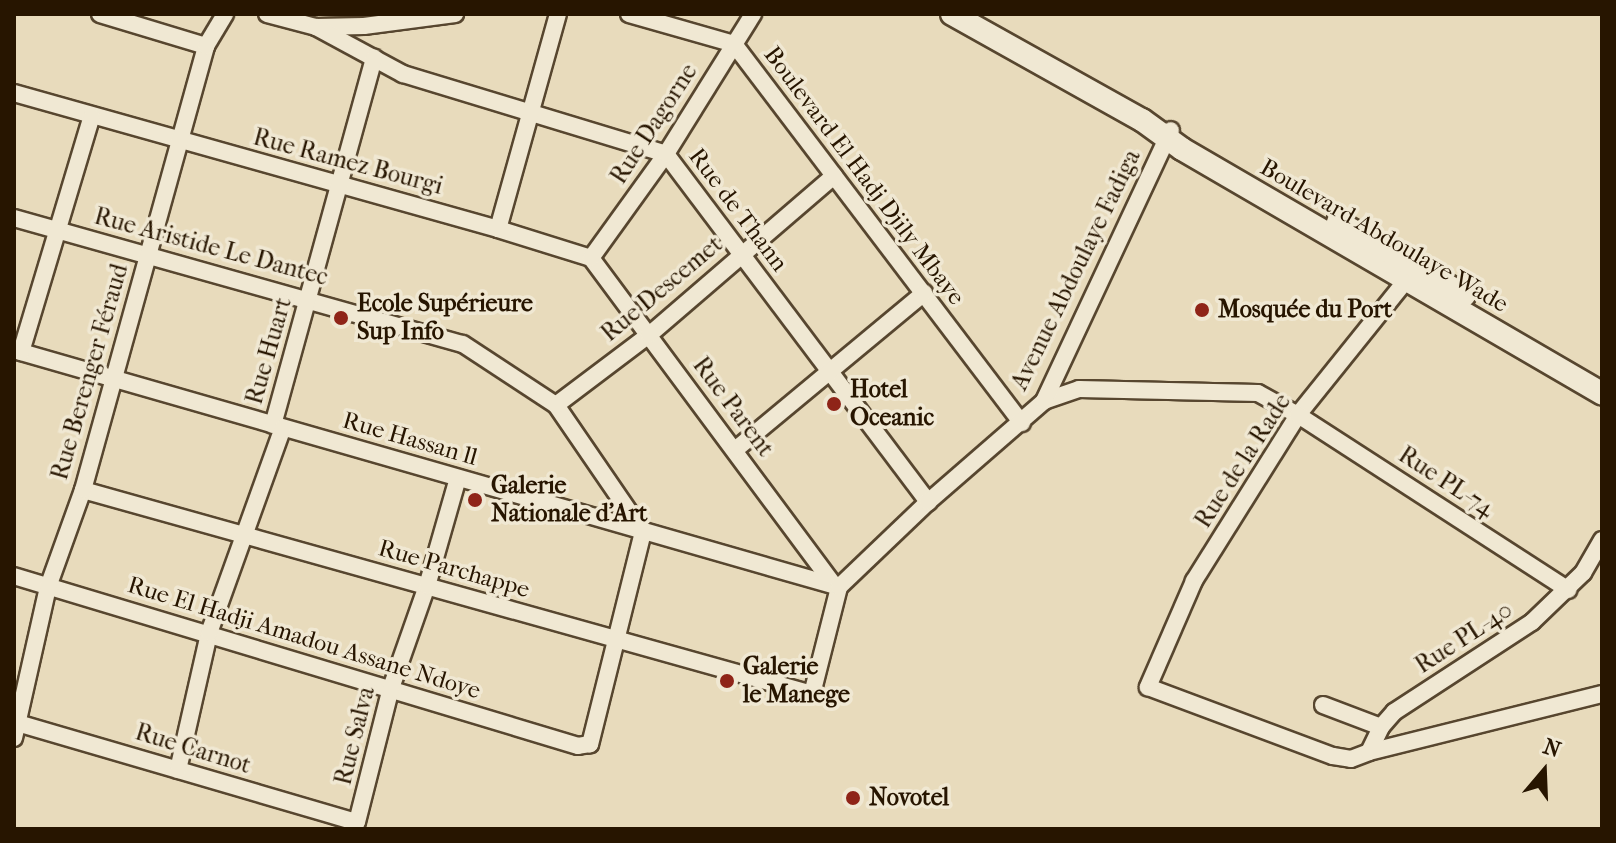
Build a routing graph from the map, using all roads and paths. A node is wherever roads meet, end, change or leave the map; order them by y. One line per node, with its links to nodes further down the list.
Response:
1 (100, 14): 11 (street)
2 (267, 14): 9 (street)
3 (455, 14): 9 (street)
4 (558, 14): 14 (street)
5 (629, 14): 10 (street, Boulevard El Hadj Djily Mbaye)
6 (753, 14): 10 (street, Rue Dagorne)
7 (952, 14): 16 (street, Boulevard Abdoulaye Wade)
8 (222, 17): 11 (street, Rue Berenger Féraud)
9 (316, 27): 12 (street, Rue de Thann)
10 (734, 44): 18 (street, Rue Dagorne); 19 (street, Boulevard El Hadj Djily Mbaye)
11 (206, 46): 17 (street, Rue Berenger Féraud)
12 (374, 58): 14 (street, Rue de Thann); 20 (street, Rue Huart)
13 (14, 93): 15 (street, Rue Ramez Bourgi)
14 (532, 111): 18 (street, Rue de Thann); 22 (street)
15 (92, 116): 17 (street, Rue Ramez Bourgi); 23 (street)
16 (1169, 134): 27 (street, Boulevard Abdoulaye Wade); 36 (street, Avenue Abdoulaye Fadiga)
17 (179, 140): 20 (street, Rue Ramez Bourgi); 24 (street, Rue Berenger Féraud)
18 (666, 154): 25 (street, Rue de Thann); 26 (street, Rue Dagorne)
19 (834, 176): 25 (street, Rue Descemet); 28 (street, Boulevard El Hadj Djily Mbaye)
20 (339, 185): 22 (street, Rue Ramez Bourgi); 29 (street, Rue Huart)
21 (14, 218): 23 (street, Rue Aristide Le Dantec)
22 (498, 229): 26 (street, Rue Ramez Bourgi)
23 (57, 230): 24 (street, Rue Aristide Le Dantec); 31 (street)
24 (148, 255): 29 (street, Rue Aristide Le Dantec); 34 (street, Rue Berenger Féraud)
25 (740, 255): 30 (street, Rue Descemet); 32 (street, Rue de Thann)
26 (591, 258): 30 (street, Rue Parent)
27 (1412, 273): 33 (street, Boulevard Abdoulaye Wade); 35 (street, Boulevard Abdoulaye Wade); 38 (street, Rue de la Rade)
28 (924, 293): 32 (street); 39 (street, Boulevard El Hadj Djily Mbaye)
29 (308, 299): 37 (street, Rue Aristide Le Dantec); 40 (street, Rue Huart)
30 (649, 335): 37 (street, Rue Descemet); 41 (street, Rue Parent)
31 (17, 351): 34 (street, Rue Hassan ll)
32 (832, 370): 41 (street); 44 (street, Rue de Thann)
33 (1602, 378)
34 (113, 379): 40 (street, Rue Hassan ll); 43 (street, Rue Berenger Féraud)
35 (1602, 393)
36 (1044, 401): 38 (street, Rue PL-74); 39 (street, Avenue Abdoulaye Fadiga)
37 (556, 405): 45 (street, Rue Aristide Le Dantec)
38 (1298, 415): 52 (street, Rue PL-74); 60 (street, Rue de la Rade)
39 (1022, 423): 44 (street, Avenue Abdoulaye Fadiga)
40 (278, 426): 42 (street, Rue Hassan ll); 46 (street, Rue Huart)
41 (735, 450): 50 (street, Rue Parent)
42 (458, 478): 45 (street, Rue Hassan ll); 49 (street, Rue Salva)
43 (83, 490): 46 (street, Rue Parchappe); 51 (street, Rue Berenger Féraud)
44 (928, 502): 50 (street, Avenue Abdoulaye Fadiga)
45 (643, 532): 50 (street, Rue Hassan ll); 54 (street)
46 (246, 535): 49 (street, Rue Parchappe); 53 (street, Rue Huart)
47 (1602, 540): 52 (street, Rue PL-40)
48 (14, 576): 51 (street, Rue El Hadji Amadou Assane Ndoye)
49 (427, 586): 54 (street, Rue Parchappe); 55 (street, Rue Salva)
50 (837, 586): 54 (street, Rue Parchappe)
51 (48, 587): 53 (street, Rue El Hadji Amadou Assane Ndoye); 59 (street, Rue Berenger Féraud)
52 (1568, 590): 58 (street, Rue PL-40)
53 (209, 633): 55 (street, Rue El Hadji Amadou Assane Ndoye); 61 (street, Rue Huart)
54 (615, 640): 55 (street, Rue El Hadji Amadou Assane Ndoye)
55 (391, 688): 62 (street, Rue Salva)
56 (1602, 694): 60 (street)
57 (1323, 705): 58 (street)
58 (1381, 727): 60 (street, Rue PL-40)
59 (15, 728): 61 (street, Rue Carnot)
60 (1369, 752)
61 (178, 770): 62 (street, Rue Carnot)
62 (357, 822)

